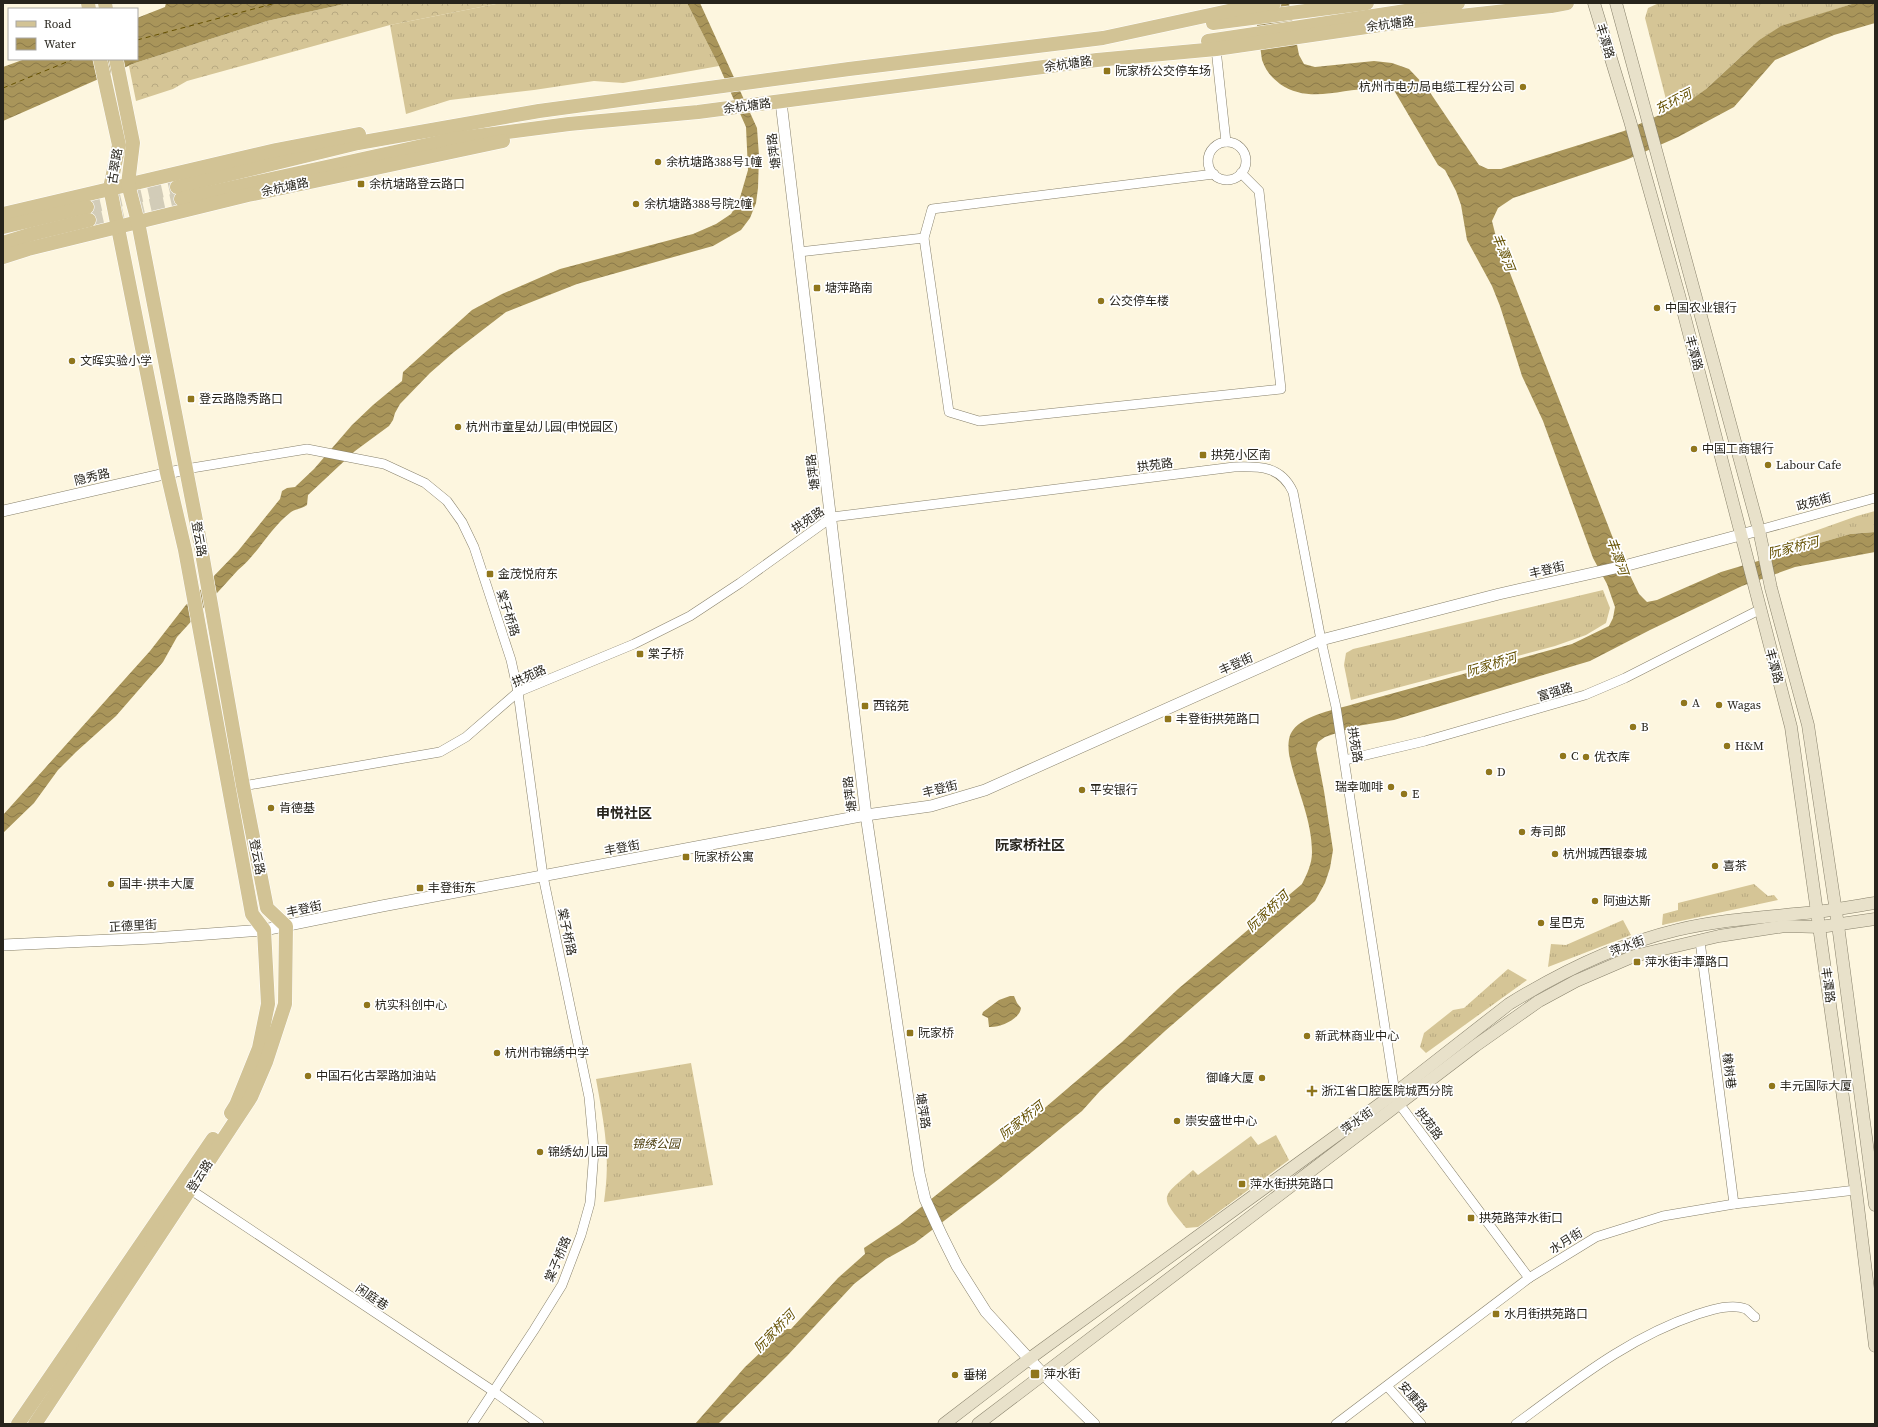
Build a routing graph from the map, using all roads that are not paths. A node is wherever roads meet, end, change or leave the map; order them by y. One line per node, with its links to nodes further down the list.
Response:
1 (1274, 3): 7 (main road)
2 (1367, 3): 8 (main road)
3 (1458, 3): 8 (main road)
4 (1567, 3): 8 (main road, 余杭塘路)
5 (1594, 3): 36 (main road, 丰潭路)
6 (1616, 3): 35 (main road, 丰潭路)
7 (1247, 12): 8 (main road); 15 (main road, 余杭塘路)
8 (1301, 24): 9 (main road, 余杭塘路)
9 (1250, 38): 10 (main road, 余杭塘路); 13 (main road)
10 (1216, 49): 13 (main road, 余杭塘路); 17 (street)
11 (100, 60): 21 (main road, 古翠路)
12 (116, 60): 20 (main road, 古翠路)
13 (1097, 60): 14 (main road, 余杭塘路)
14 (781, 102): 16 (main road, 余杭塘路); 28 (street, 塘萍路)
15 (539, 111): 16 (main road, 余杭塘路); 20 (main road, 余杭塘路)
16 (569, 124): 23 (main road, 余杭塘路)
17 (1226, 142): 18 (street); 19 (street)
18 (1242, 173): 19 (street); 26 (street)
19 (1214, 174): 26 (street)
20 (128, 184): 21 (main road, 余杭塘路); 23 (main road, 古翠路)
21 (110, 188): 22 (main road, 余杭塘路); 25 (main road, 古翠路)
22 (3, 214)
23 (138, 222): 25 (main road, 余杭塘路); 30 (main road, 登云路)
24 (3, 227): 27 (main road)
25 (119, 227): 29 (main road, 余杭塘路); 31 (main road, 登云路)
26 (924, 238): 28 (street)
27 (3, 243)
28 (799, 252): 34 (street, 塘萍路)
29 (3, 257)
30 (186, 469): 31 (street, 隐秀路); 39 (street, 棠子桥路); 41 (main road, 登云路)
31 (168, 473): 33 (street, 隐秀路); 51 (main road, 登云路)
32 (1875, 498): 35 (street, 政苑街)
33 (3, 511)
34 (832, 517): 38 (street, 拱苑路); 39 (street, 拱苑路); 42 (street, 塘萍路)
35 (1759, 530): 36 (street); 45 (main road, 丰潭路)
36 (1741, 534): 37 (main road, 丰潭路); 38 (street, 丰登街)
37 (1759, 610): 40 (street, 富强路); 46 (main road, 丰潭路)
38 (1321, 640): 40 (street, 拱苑路); 42 (street, 丰登街)
39 (518, 692): 41 (street, 拱苑路); 43 (street, 棠子桥路)
40 (1345, 760): 54 (street, 拱苑路)
41 (243, 786): 49 (main road, 登云路)
42 (866, 815): 43 (street, 丰登街); 63 (street, 塘萍路)
43 (543, 876): 49 (street, 丰登街); 66 (street, 棠子桥路)
44 (1875, 903): 45 (main road, 萍水街)
45 (1835, 909): 46 (main road, 萍水街); 48 (main road, 丰潭路)
46 (1816, 912): 50 (main road, 丰潭路); 54 (main road, 萍水街)
47 (1875, 919): 48 (main road, 萍水街)
48 (1838, 925): 50 (main road, 萍水街); 59 (main road, 丰潭路)
49 (286, 926): 51 (street, 丰登街); 56 (main road, 登云路)
50 (1820, 927): 52 (main road, 萍水街); 57 (main road, 丰潭路)
51 (264, 930): 53 (street, 正德里街); 67 (main road, 登云路)
52 (1700, 941): 55 (main road, 萍水街); 58 (street, 橡树巷)
53 (3, 945)
54 (1394, 1093): 55 (street, 拱苑路); 63 (main road, 萍水街)
55 (1400, 1105): 60 (street, 拱苑路); 64 (main road, 萍水街)
56 (191, 1190): 66 (street, 闲庭巷); 68 (main road, 登云路)
57 (1856, 1190): 58 (street, 水月街); 62 (main road, 丰潭路)
58 (1734, 1204): 60 (street, 水月街)
59 (1875, 1204)
60 (1529, 1278): 65 (street, 水月街)
61 (1755, 1317): 76 (street)
62 (1875, 1346)
63 (1029, 1359): 64 (street, 塘萍路); 71 (main road, 萍水街)
64 (1044, 1375): 72 (main road, 萍水街); 73 (street, 塘萍路)
65 (1387, 1386): 74 (street, 水月街); 75 (street, 安康路)
66 (493, 1391): 69 (street, 棠子桥路); 70 (street, 闲庭巷)
67 (18, 1424)
68 (35, 1424)
69 (472, 1424)
70 (539, 1424)
71 (944, 1424)
72 (978, 1424)
73 (1094, 1424)
74 (1336, 1424)
75 (1421, 1424)
76 (1516, 1424)

